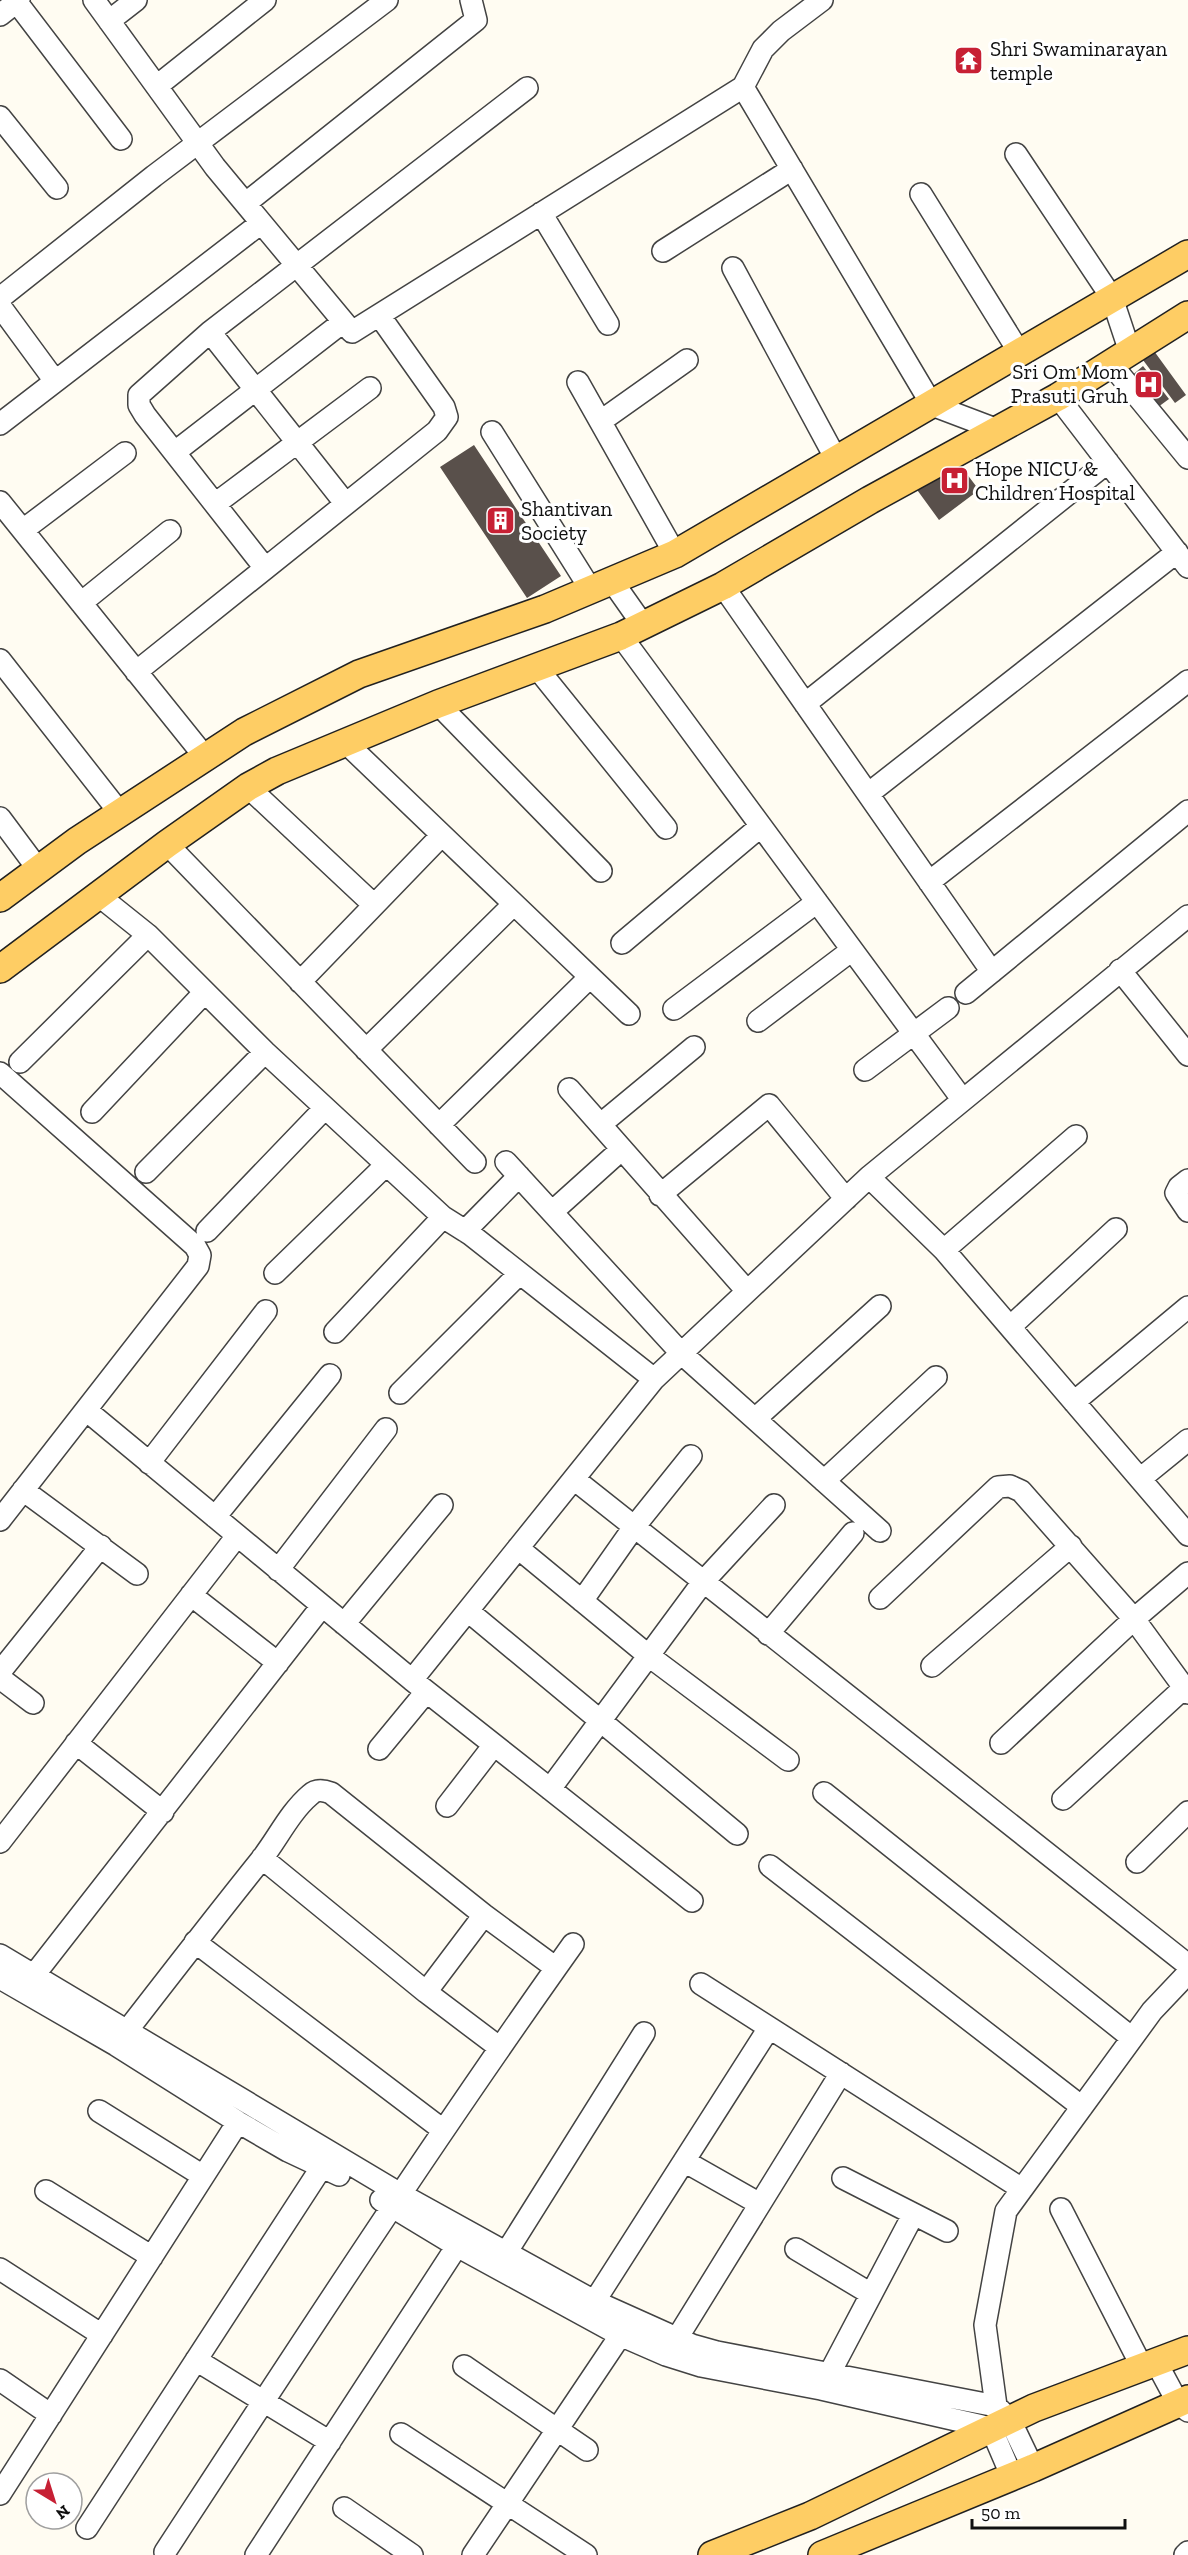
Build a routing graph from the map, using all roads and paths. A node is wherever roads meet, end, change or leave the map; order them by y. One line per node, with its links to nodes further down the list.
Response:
1 (17, 0): 8 (street); 14 (street)
2 (94, 0): 9 (street)
3 (136, 0): 9 (street)
4 (265, 0): 10 (street)
5 (387, 0): 15 (street)
6 (471, 0): 20 (street)
7 (822, 0): 11 (street)
8 (0, 15)
9 (109, 21): 10 (street)
10 (157, 86): 15 (street)
11 (743, 87): 17 (street); 21 (street)
12 (527, 88): 25 (street)
13 (0, 117): 18 (street)
14 (121, 139)
15 (198, 144): 20 (street); 27 (street)
16 (1016, 154): 28 (street)
17 (792, 169): 23 (street); 43 (street)
18 (57, 188)
19 (921, 194): 35 (street)
20 (246, 204): 22 (street)
21 (541, 213): 30 (street); 33 (street)
22 (261, 223): 25 (street); 38 (street)
23 (663, 251)
24 (1188, 254): 28 (main road)
25 (297, 267): 32 (street); 34 (street)
26 (733, 268): 52 (street)
27 (0, 298)
28 (1112, 298): 35 (main road); 36 (street)
29 (0, 306): 38 (street)
30 (379, 315): 32 (street); 55 (street)
31 (1188, 315): 36 (main road)
32 (344, 322): 41 (street)
33 (608, 324)
34 (210, 332): 41 (street); 49 (street)
35 (1019, 352): 43 (main road)
36 (1120, 358): 42 (main road); 51 (street)
37 (687, 360): 44 (street)
38 (55, 381): 45 (street)
39 (578, 381): 44 (street)
40 (370, 388): 48 (street)
41 (254, 389): 48 (street); 49 (street)
42 (1058, 397): 46 (main road); 53 (street)
43 (932, 405): 46 (street); 52 (main road)
44 (600, 421): 59 (street)
45 (0, 424)
46 (999, 430): 63 (main road)
47 (492, 432): 62 (street)
48 (297, 443): 55 (street); 56 (street)
49 (175, 452): 56 (street)
50 (124, 453): 57 (street)
51 (1188, 458)
52 (836, 459): 59 (main road)
53 (1108, 462): 60 (street); 71 (street)
54 (0, 502): 57 (street)
55 (345, 503): 61 (street)
56 (215, 504): 61 (street)
57 (22, 530): 64 (street)
58 (171, 531): 64 (street)
59 (675, 554): 62 (main road)
60 (1183, 560): 75 (street)
61 (265, 568): 68 (street)
62 (601, 585): 65 (street); 73 (main road)
63 (723, 586): 65 (main road); 71 (street)
64 (81, 603): 68 (street)
65 (632, 630): 67 (main road); 79 (street)
66 (0, 660): 77 (street)
67 (537, 668): 70 (main road); 80 (street)
68 (136, 672): 73 (street)
69 (1188, 681): 85 (street)
70 (438, 704): 72 (main road); 84 (street)
71 (805, 704): 75 (street)
72 (344, 741): 74 (main road); 81 (street)
73 (205, 757): 77 (main road)
74 (248, 787): 82 (main road); 89 (street)
75 (868, 794): 85 (street)
76 (1188, 811): 97 (street)
77 (120, 813): 83 (main road)
78 (0, 818): 83 (street)
79 (761, 826): 88 (street); 93 (street)
80 (666, 828)
81 (442, 835): 89 (street); 90 (street)
82 (167, 844): 86 (main road); 99 (street)
83 (38, 869): 87 (main road)
84 (601, 871)
85 (929, 882): 97 (street)
86 (98, 895): 92 (street); 95 (main road)
87 (0, 898)
88 (817, 902): 94 (street); 103 (street)
89 (374, 904): 99 (street)
90 (514, 904): 98 (street); 108 (street)
91 (1188, 916): 96 (street)
92 (148, 935): 100 (street); 111 (street)
93 (622, 943)
94 (852, 950): 105 (street); 106 (street)
95 (0, 969)
96 (1120, 970): 110 (street); 115 (street)
97 (992, 972): 101 (street)
98 (590, 977): 104 (street); 119 (street)
99 (300, 982): 108 (street)
100 (204, 993): 109 (street); 117 (street)
101 (966, 993)
102 (948, 1008): 106 (street)
103 (674, 1010)
104 (629, 1014)
105 (758, 1022)
106 (914, 1034): 112 (street); 115 (street)
107 (694, 1047): 118 (street)
108 (366, 1050): 119 (street)
109 (266, 1052): 116 (street); 124 (street)
110 (1188, 1055)
111 (20, 1062)
112 (865, 1070)
113 (0, 1073): 150 (street)
114 (569, 1089): 118 (street)
115 (962, 1099): 125 (street)
116 (326, 1108): 123 (street); 133 (street)
117 (92, 1113)
118 (601, 1124): 121 (street)
119 (439, 1125): 122 (street)
120 (1076, 1136): 135 (street)
121 (622, 1149): 127 (street); 130 (street)
122 (475, 1162)
123 (386, 1165): 131 (street); 136 (street)
124 (146, 1172)
125 (869, 1177): 128 (street); 135 (street)
126 (1188, 1180): 129 (street)
127 (660, 1195): 128 (street); 138 (street)
128 (846, 1199): 138 (street)
129 (1188, 1211)
130 (552, 1212): 134 (street); 144 (street)
131 (443, 1217): 134 (street); 143 (street)
132 (1116, 1229): 142 (street)
133 (207, 1231)
134 (465, 1231): 137 (street)
135 (944, 1250): 142 (street)
136 (275, 1273)
137 (519, 1274): 147 (street); 148 (street)
138 (747, 1291): 144 (street)
139 (880, 1306): 151 (street)
140 (1188, 1307): 149 (street)
141 (266, 1311): 155 (street)
142 (1010, 1327): 149 (street)
143 (335, 1332)
144 (681, 1353): 147 (street); 151 (street)
145 (330, 1375): 162 (street)
146 (936, 1377): 158 (street)
147 (654, 1379): 156 (street)
148 (400, 1393)
149 (1074, 1402): 157 (street)
150 (86, 1410): 155 (street); 159 (street)
151 (755, 1419): 158 (street)
152 (386, 1429): 172 (street)
153 (1188, 1440): 157 (street)
154 (690, 1456): 164 (street)
155 (149, 1463): 162 (street)
156 (574, 1479): 164 (street); 171 (street)
157 (1140, 1479): 167 (street)
158 (824, 1481): 165 (street)
159 (23, 1490): 163 (street); 169 (street)
160 (442, 1505): 182 (street)
161 (774, 1505): 175 (street)
162 (215, 1517): 168 (street)
163 (0, 1520)
164 (634, 1527): 175 (street); 178 (street)
165 (880, 1531)
166 (853, 1533): 183 (street)
167 (1188, 1535)
168 (237, 1536): 172 (street); 176 (street)
169 (101, 1546): 174 (street); 187 (street)
170 (1071, 1546): 177 (street); 181 (street); 186 (street)
171 (518, 1548): 178 (street); 180 (street)
172 (278, 1569): 179 (street)
173 (1188, 1573): 181 (street)
174 (137, 1574)
175 (703, 1582): 183 (street); 184 (street)
176 (191, 1595): 185 (street); 193 (street)
177 (880, 1598)
178 (582, 1601): 184 (street)
179 (322, 1606): 182 (street); 185 (street)
180 (468, 1611): 189 (street); 192 (street)
181 (1134, 1619): 190 (street); 194 (street)
182 (344, 1624): 189 (street)
183 (768, 1634): 214 (street)
184 (649, 1656): 192 (street); 197 (street)
185 (278, 1663): 202 (street)
186 (932, 1666)
187 (0, 1672)
188 (0, 1678): 191 (street)
189 (419, 1686): 195 (street); 196 (street)
190 (1186, 1691): 200 (street)
191 (33, 1704)
192 (602, 1722): 198 (street); 204 (street)
193 (76, 1743): 202 (street); 205 (street)
194 (1001, 1743)
195 (494, 1745): 198 (street); 201 (street)
196 (379, 1749)
197 (788, 1760)
198 (550, 1789): 209 (street)
199 (824, 1793): 223 (street)
200 (1063, 1799)
201 (447, 1806)
202 (163, 1812): 218 (street)
203 (1188, 1812): 207 (street)
204 (737, 1834)
205 (0, 1842)
206 (262, 1858): 210 (street); 211 (street); 220 (street)
207 (1137, 1862)
208 (770, 1866): 227 (street)
209 (692, 1901)
210 (484, 1915): 215 (street); 220 (street)
211 (195, 1942): 224 (street); 230 (street)
212 (573, 1944): 215 (street)
213 (0, 1955): 218 (street)
214 (1188, 1965)
215 (556, 1968): 225 (street)
216 (1188, 1972): 223 (street)
217 (0, 1978): 218 (street)
218 (29, 1982): 224 (street)
219 (701, 1984): 221 (street)
220 (426, 1992): 225 (street)
221 (769, 2028): 226 (street); 231 (street)
222 (644, 2033): 245 (street)
223 (1132, 2038): 227 (street)
224 (121, 2039): 229 (street); 237 (street)
225 (500, 2048): 230 (street)
226 (841, 2073): 235 (street); 238 (street)
227 (1082, 2107): 235 (street)
228 (99, 2111): 233 (street)
229 (238, 2122): 232 (street); 233 (street)
230 (443, 2130): 237 (street)
231 (684, 2161): 238 (street); 248 (street)
232 (323, 2165): 237 (street); 253 (street)
233 (203, 2176): 244 (street)
234 (843, 2178): 240 (street)
235 (1022, 2189): 261 (street)
236 (46, 2191): 244 (street)
237 (398, 2201): 242 (street); 245 (street); 258 (street)
238 (760, 2204): 251 (street)
239 (1061, 2209): 254 (street)
240 (914, 2215): 241 (street); 247 (street)
241 (947, 2230)
242 (457, 2246): 245 (street); 264 (street)
243 (796, 2249): 247 (street)
244 (152, 2257): 250 (street)
245 (502, 2259): 248 (street)
246 (0, 2269): 250 (street)
247 (871, 2294): 257 (street)
248 (590, 2308): 249 (street)
249 (626, 2326): 251 (street); 262 (street)
250 (102, 2335): 260 (street)
251 (672, 2346): 257 (street)
252 (1188, 2351): 254 (main road)
253 (196, 2360): 258 (street); 270 (street)
254 (1149, 2365): 259 (street); 261 (main road)
255 (464, 2366): 262 (street)
256 (0, 2380): 260 (street)
257 (826, 2381): 261 (street)
258 (263, 2401): 264 (street); 271 (street)
259 (1185, 2404): 266 (main road)
260 (51, 2415): 267 (street)
261 (999, 2418): 266 (street); 276 (main road)
262 (557, 2429): 265 (street); 268 (street)
263 (401, 2434): 268 (street)
264 (330, 2442): 272 (street)
265 (587, 2450)
266 (1022, 2472): 277 (main road)
267 (0, 2494)
268 (508, 2504): 274 (street); 275 (street)
269 (344, 2508): 273 (street)
270 (87, 2528)
271 (165, 2552)
272 (256, 2555)
273 (412, 2555)
274 (473, 2555)
275 (586, 2555)
276 (712, 2555)
277 (822, 2555)

